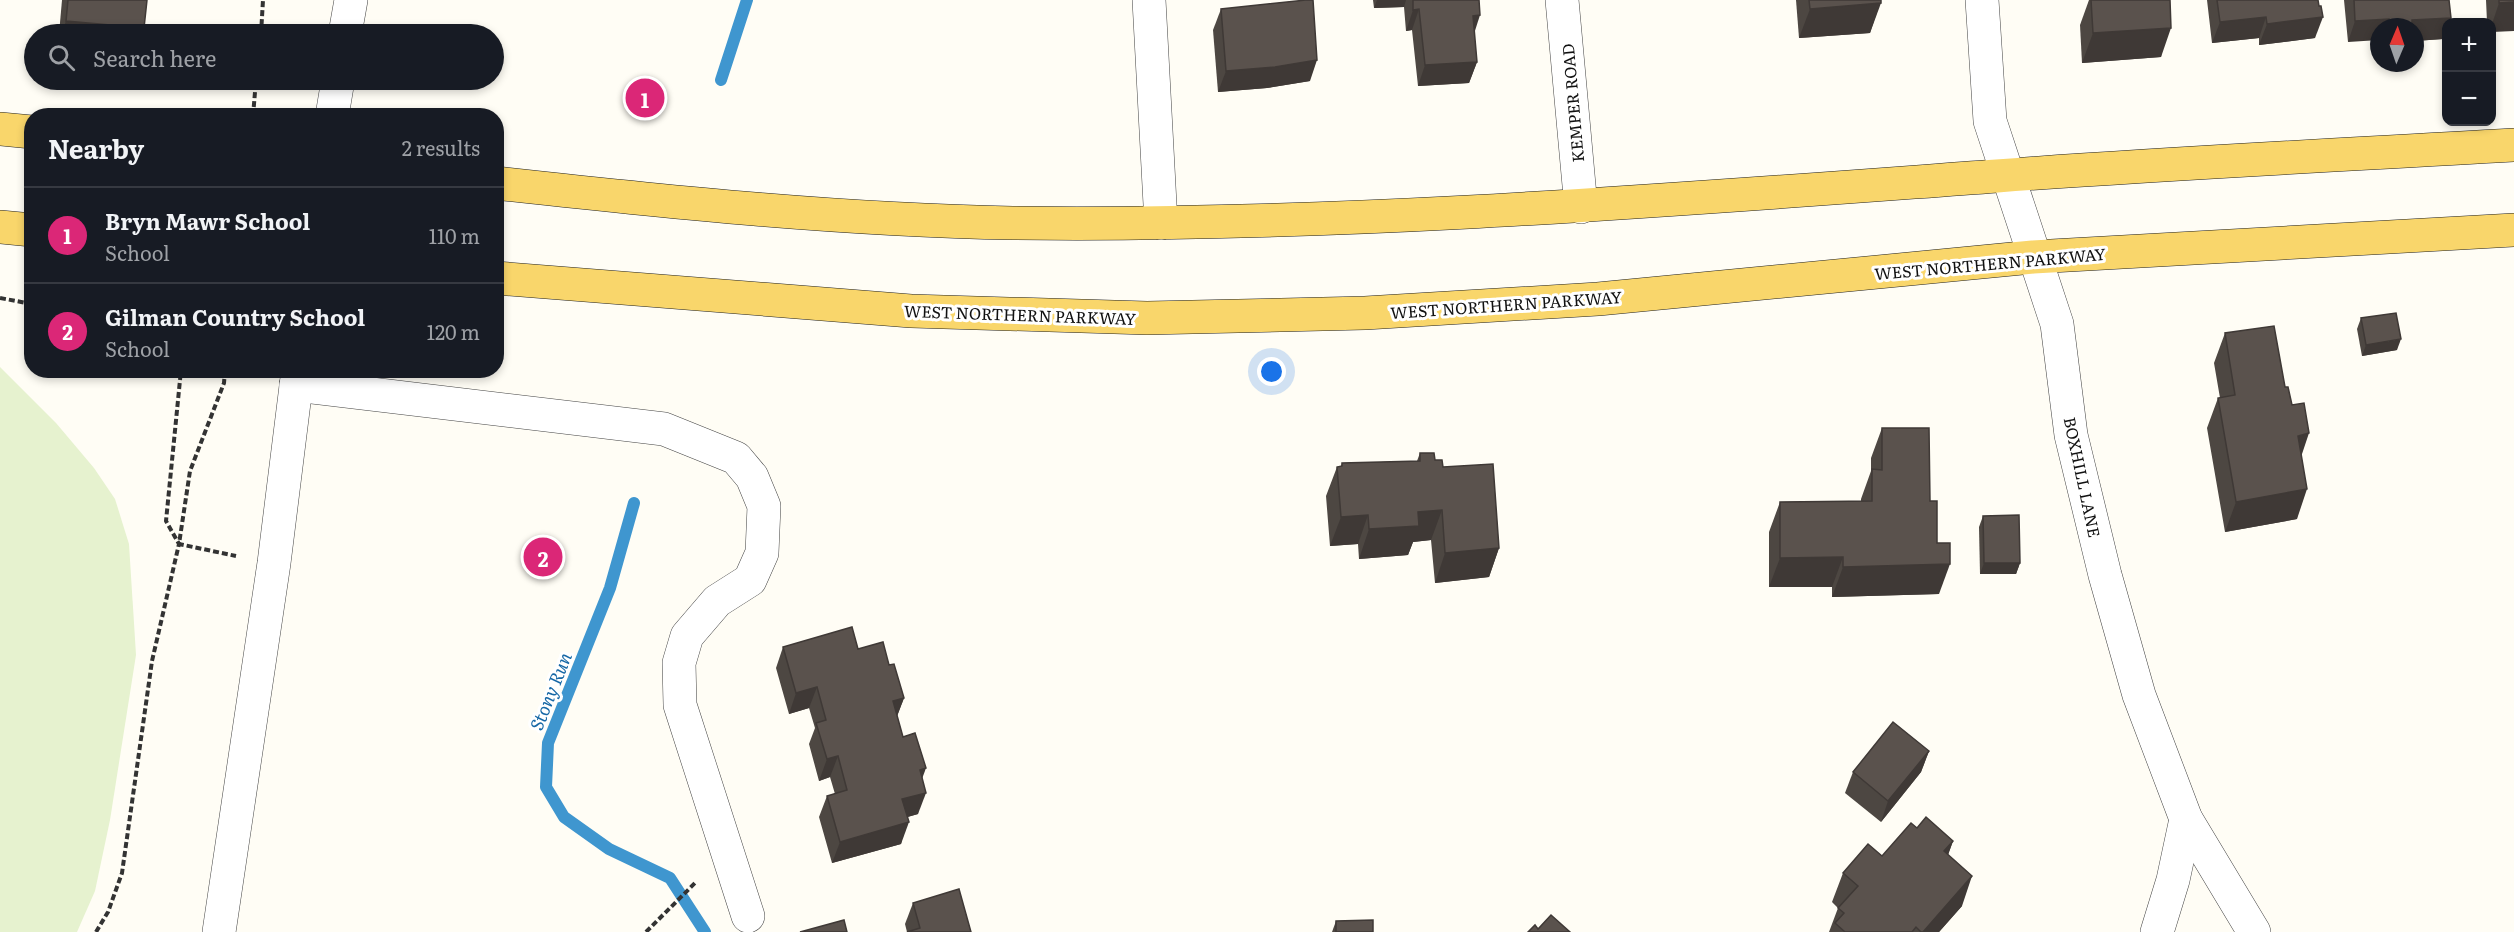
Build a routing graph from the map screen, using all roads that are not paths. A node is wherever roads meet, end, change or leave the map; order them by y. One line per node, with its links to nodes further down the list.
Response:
1 (351, 0): 5 (street)
2 (1149, 0): 14 (street)
3 (1562, 0): 13 (street, KEMPER ROAD)
4 (1982, 0): 11 (street, BOXHILL LANE)
5 (347, 24)
6 (336, 90): 7 (street)
7 (333, 108)
8 (0, 129): 9 (main road)
9 (24, 131)
10 (2514, 145): 11 (main road)
11 (2005, 175): 13 (main road); 18 (street, BOXHILL LANE)
12 (504, 184): 14 (main road)
13 (1581, 207): 14 (main road)
14 (1161, 223)
15 (0, 227): 16 (main road)
16 (24, 229)
17 (2514, 230): 18 (main road, WEST NORTHERN PARKWAY)
18 (2033, 257): 19 (main road, WEST NORTHERN PARKWAY); 21 (street, BOXHILL LANE)
19 (504, 279)
20 (297, 378): 22 (street); 23 (street)
21 (2186, 819): 24 (street); 25 (street, BOXHILL LANE)
22 (748, 916)
23 (219, 932)
24 (2157, 932)
25 (2254, 932)

